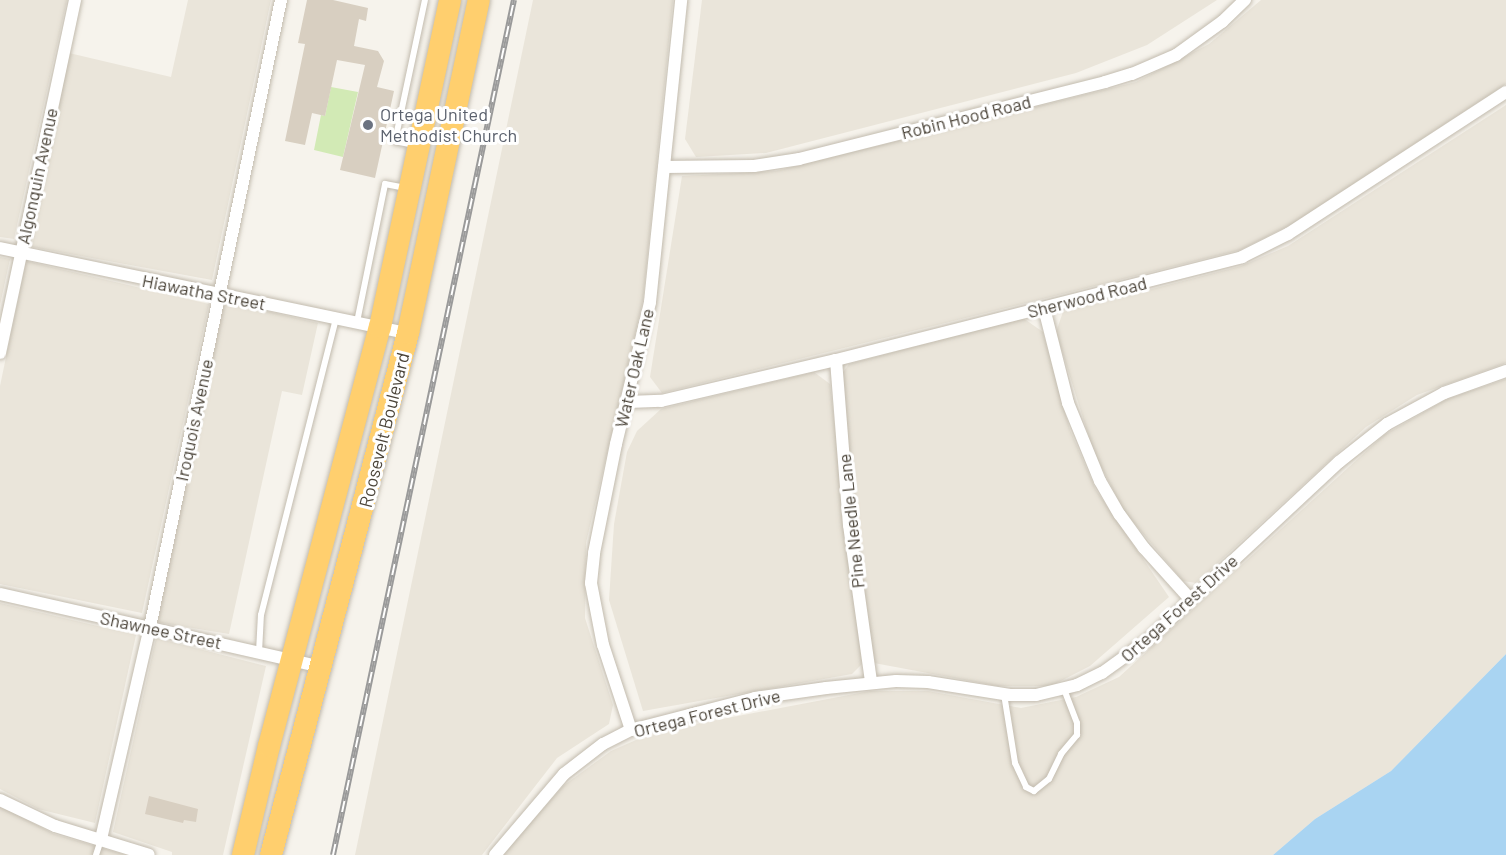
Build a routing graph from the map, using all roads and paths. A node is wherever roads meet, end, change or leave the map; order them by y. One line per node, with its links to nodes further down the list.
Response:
1 (75, 0): 13 (street, Algonquin Avenue)
2 (281, 0): 14 (street, Iroquois Avenue)
3 (425, 0): 9 (lane)
4 (450, 0): 9 (highway, Roosevelt Boulevard)
5 (478, 0): 19 (highway, Roosevelt Boulevard)
6 (681, 0): 10 (street, Water Oak Lane)
7 (1245, 0): 10 (street, Robin Hood Road)
8 (1506, 92): 15 (street, Sherwood Road)
9 (419, 146): 11 (highway, Roosevelt Boulevard)
10 (664, 167): 23 (street, Water Oak Lane)
11 (410, 189): 17 (lane); 18 (highway, Roosevelt Boulevard)
12 (0, 248): 13 (street, Hiawatha Street)
13 (21, 253): 14 (street, Hiawatha Street); 20 (street, Algonquin Avenue)
14 (220, 295): 16 (street, Hiawatha Street); 26 (street, Iroquois Avenue)
15 (1044, 308): 21 (street, Sherwood Road); 25 (street)
16 (336, 318): 17 (street, Hiawatha Street); 27 (lane)
17 (357, 322): 18 (street, Hiawatha Street)
18 (380, 327): 19 (street, Hiawatha Street); 28 (highway, Roosevelt Boulevard)
19 (408, 333): 29 (highway, Roosevelt Boulevard)
20 (0, 353)
21 (836, 360): 23 (street, Sherwood Road); 30 (street, Pine Needle Lane)
22 (1506, 371): 25 (street, Ortega Forest Drive)
23 (628, 402): 33 (street, Water Oak Lane)
24 (0, 594): 26 (street, Shawnee Street)
25 (1191, 600): 31 (street, Ortega Forest Drive)
26 (150, 627): 27 (street, Shawnee Street); 35 (street, Iroquois Avenue)
27 (260, 651): 28 (street, Shawnee Street)
28 (292, 660): 29 (street, Shawnee Street); 38 (highway, Roosevelt Boulevard)
29 (321, 667): 39 (highway, Roosevelt Boulevard)
30 (871, 682): 32 (street, Ortega Forest Drive); 33 (street, Ortega Forest Drive)
31 (1064, 689): 32 (street, Ortega Forest Drive); 32 (lane)
32 (1004, 694)
33 (631, 730): 40 (street, Ortega Forest Drive)
34 (0, 800): 35 (street)
35 (101, 839): 36 (lane); 37 (street)
36 (96, 855)
37 (148, 855)
38 (243, 855)
39 (271, 855)
40 (495, 855)

